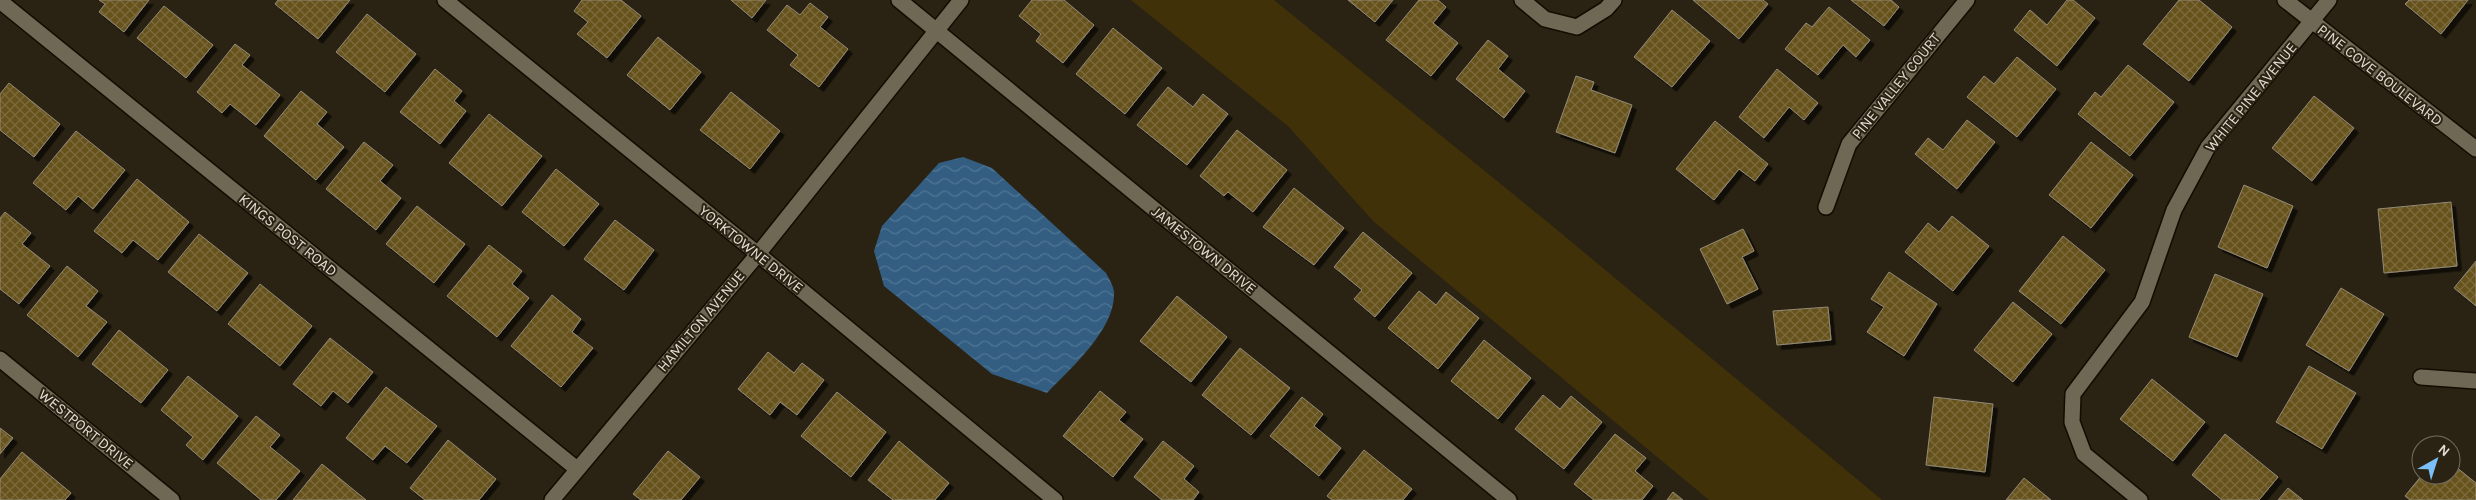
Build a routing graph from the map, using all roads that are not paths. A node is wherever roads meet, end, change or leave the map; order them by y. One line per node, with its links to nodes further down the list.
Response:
1 (445, 0): 14 (street, YORKTOWNE DRIVE)
2 (899, 0): 11 (street, JAMESTOWN DRIVE)
3 (961, 0): 11 (street, HAMILTON AVENUE)
4 (1522, 0): 5 (street)
5 (1614, 0)
6 (1967, 0): 13 (street, PINE VALLEY COURT)
7 (2286, 0): 10 (street, PINE COVE BOULEVARD)
8 (2329, 0): 10 (street, WHITE PINE AVENUE)
9 (0, 2): 18 (street, KINGS POST ROAD)
10 (2312, 22): 12 (street, PINE COVE BOULEVARD); 23 (street, WHITE PINE AVENUE)
11 (937, 30): 14 (street, HAMILTON AVENUE); 22 (street, JAMESTOWN DRIVE)
12 (2476, 149)
13 (1826, 207)
14 (758, 254): 18 (street, HAMILTON AVENUE); 21 (street, YORKTOWNE DRIVE)
15 (0, 359): 19 (street, WESTPORT DRIVE)
16 (2421, 377): 17 (street)
17 (2476, 381)
18 (576, 469): 20 (street, HAMILTON AVENUE)
19 (172, 500)
20 (552, 500)
21 (1055, 500)
22 (1509, 500)
23 (2140, 500)

